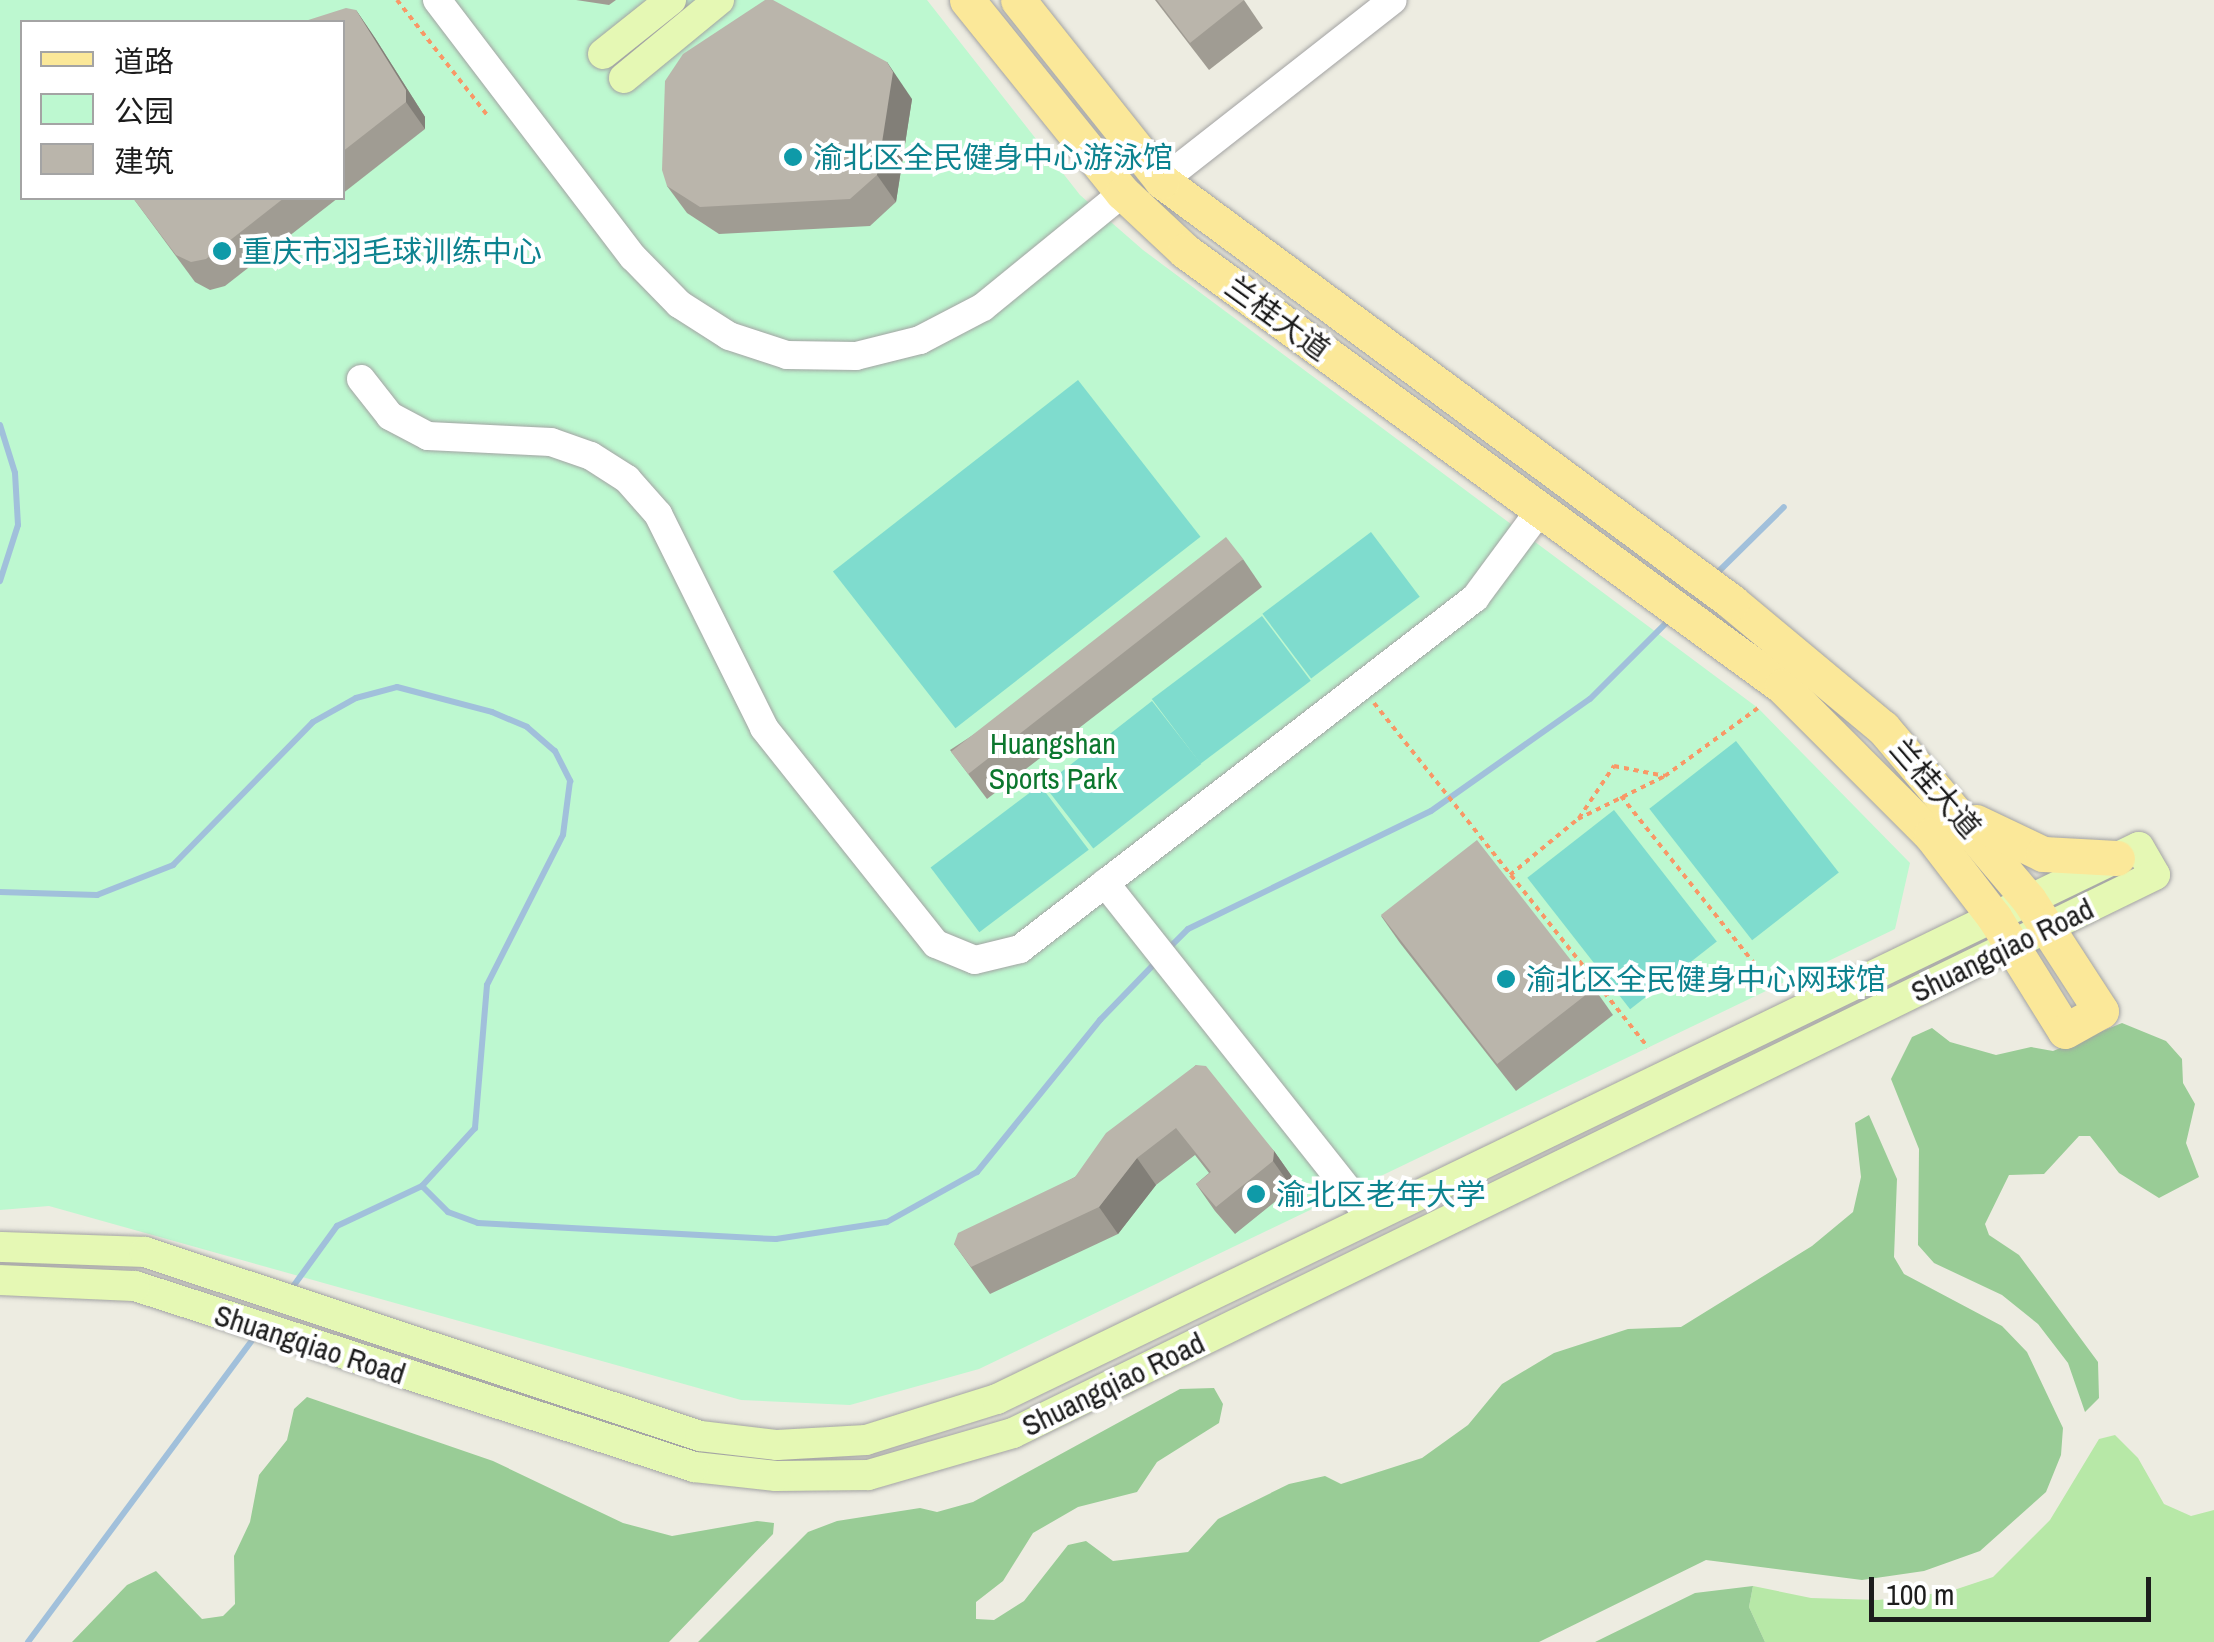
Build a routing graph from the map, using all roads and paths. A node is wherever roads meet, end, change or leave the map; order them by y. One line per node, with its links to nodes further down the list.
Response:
1 (397, 0): 10 (path)
2 (436, 0): 12 (street)
3 (671, 0): 8 (main road)
4 (718, 0): 9 (main road)
5 (967, 0): 12 (main road, 兰桂大道)
6 (1018, 0): 11 (main road, 兰桂大道)
7 (1393, 0): 11 (street)
8 (603, 54)
9 (624, 78)
10 (488, 116)
11 (1162, 181): 15 (main road, 兰桂大道)
12 (1122, 193): 14 (main road, 兰桂大道)
13 (360, 378): 24 (street)
14 (1540, 510): 15 (main road, 兰桂大道); 16 (street)
15 (1650, 567): 20 (main road, 兰桂大道); 26 (main road, 兰桂大道)
16 (1360, 686): 23 (path); 24 (street)
17 (1758, 708): 18 (path)
18 (1665, 776): 19 (path); 21 (path)
19 (1621, 796): 21 (path); 27 (path)
20 (1959, 811): 22 (main road); 25 (main road, 兰桂大道)
21 (1578, 820): 23 (path)
22 (2128, 853): 25 (main road, Shuangqiao Road); 25 (main road, Shuangqiao Road)
23 (1510, 875): 28 (path)
24 (1105, 883): 29 (street)
25 (2039, 914): 26 (main road, Shuangqiao Road); 26 (main road, 兰桂大道)
26 (2003, 931): 29 (main road, Shuangqiao Road); 31 (main road, Shuangqiao Road)
27 (1773, 987)
28 (1648, 1047)
29 (1368, 1215): 30 (main road, Shuangqiao Road)
30 (0, 1247)
31 (0, 1280)

